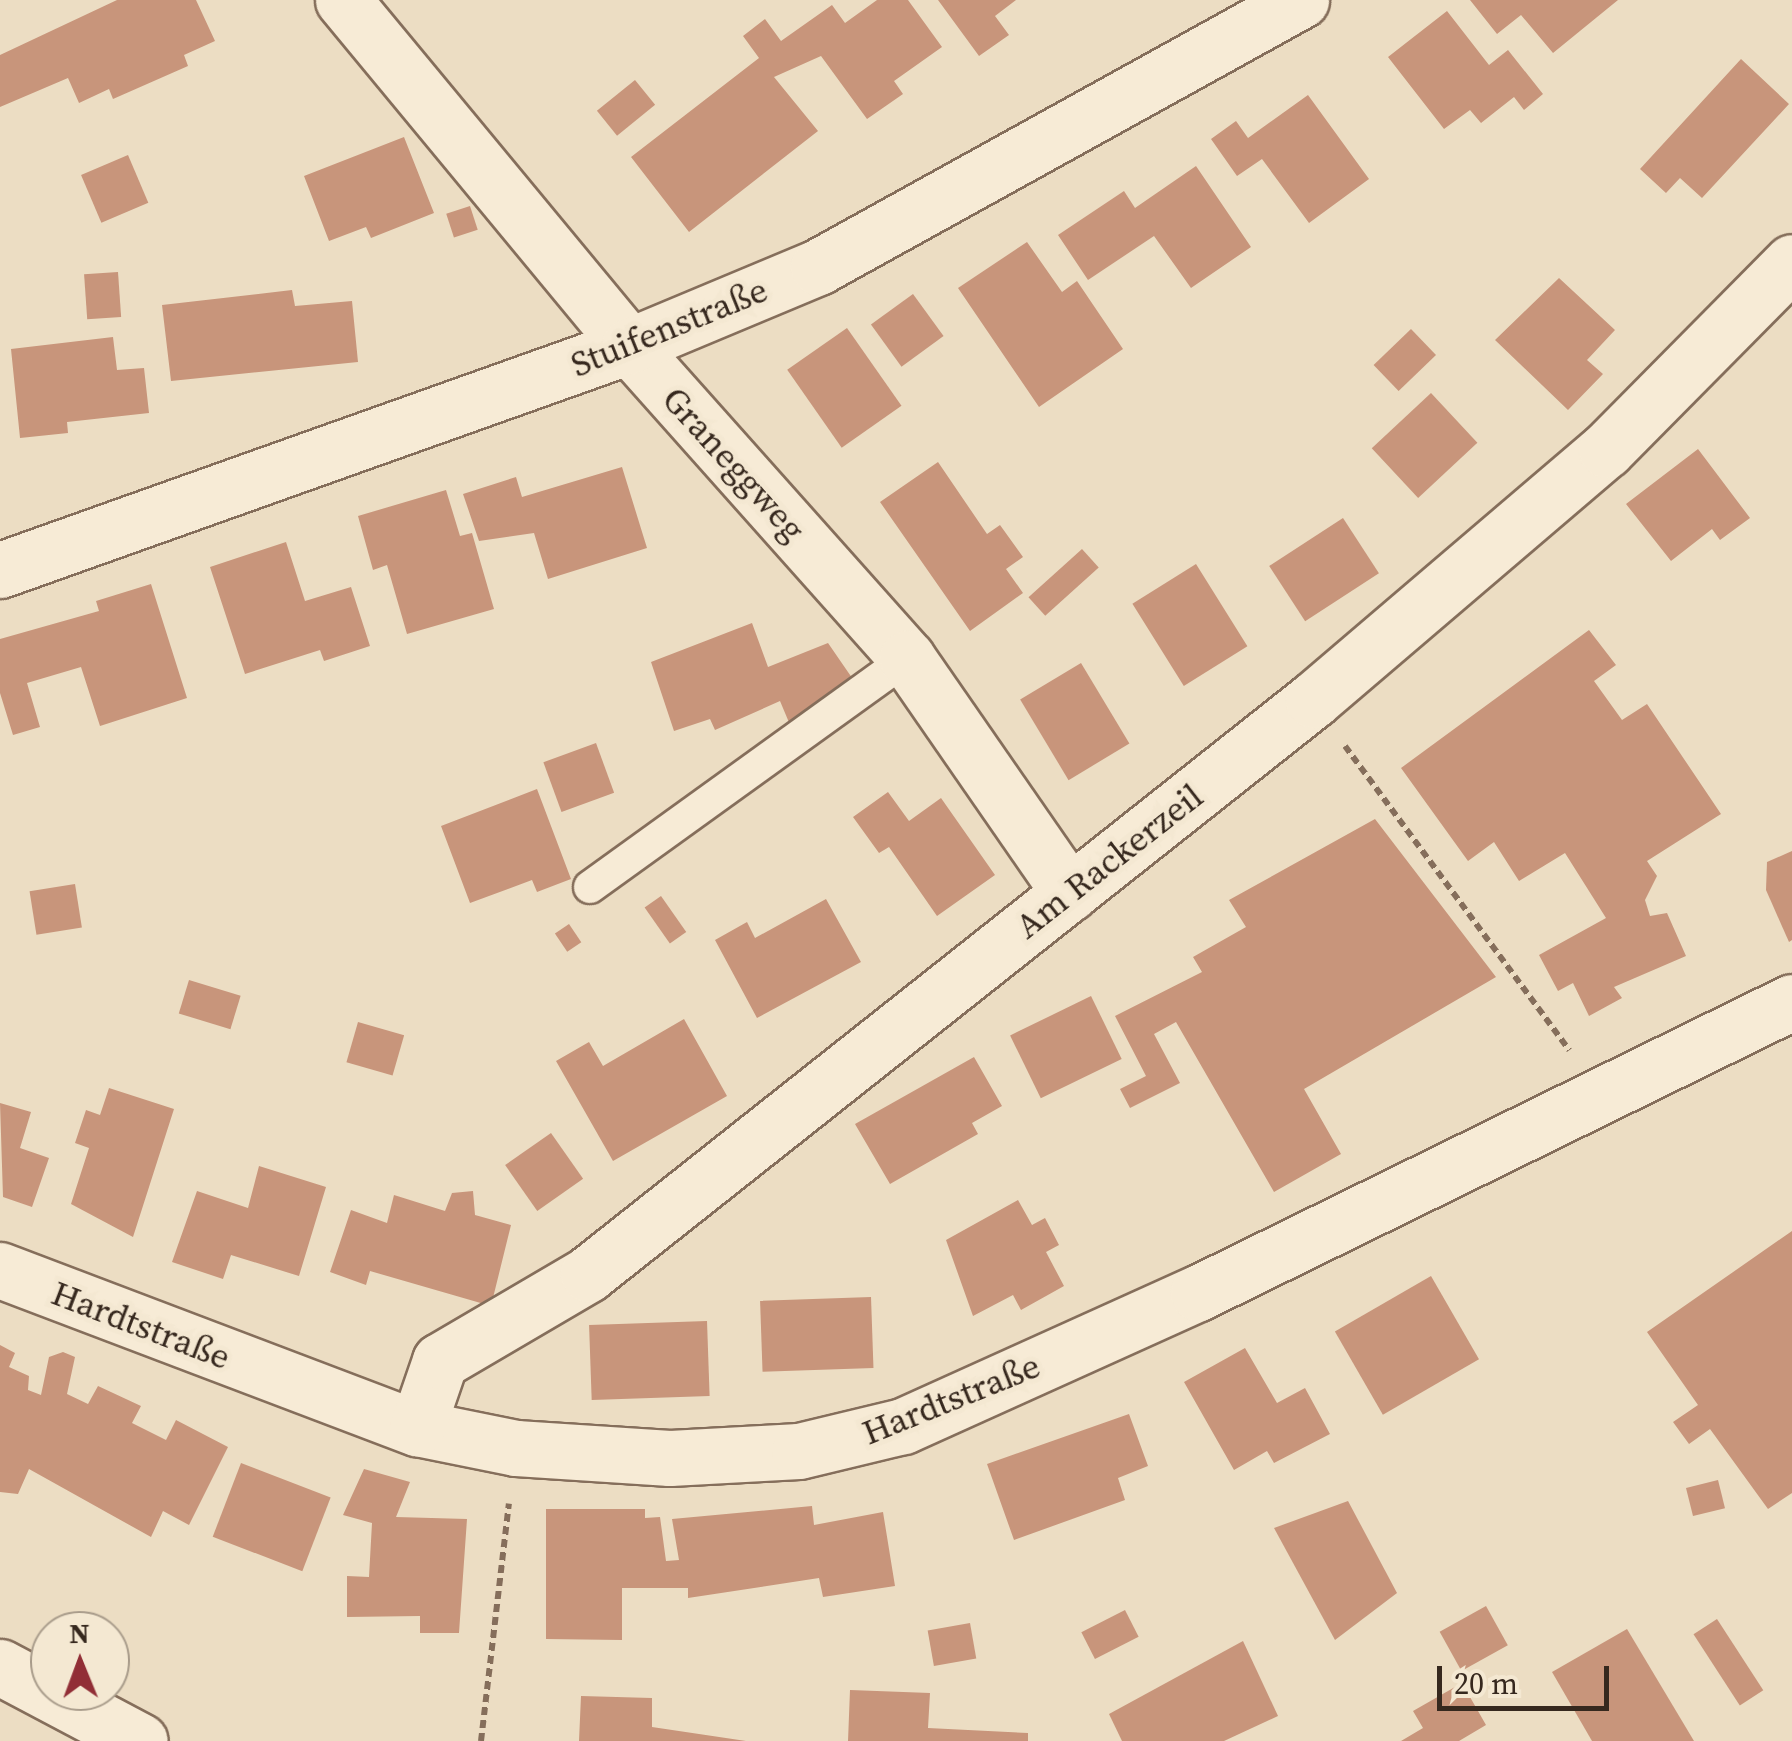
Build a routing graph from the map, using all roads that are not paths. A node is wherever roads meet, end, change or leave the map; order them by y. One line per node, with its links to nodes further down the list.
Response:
1 (343, 0): 4 (street, Graneggweg)
2 (1301, 0): 4 (street, Stuifenstraße)
3 (1792, 262): 8 (street, Am Rackerzeil)
4 (628, 346): 5 (street, Stuifenstraße); 6 (street, Graneggweg)
5 (0, 570)
6 (907, 658): 7 (lane); 8 (street, Graneggweg)
7 (590, 887)
8 (1070, 893): 11 (street, Am Rackerzeil)
9 (1792, 1002): 11 (street, Hardtstraße)
10 (0, 1270): 11 (street, Hardtstraße)
11 (417, 1428)
12 (0, 1667): 13 (street)
13 (140, 1741)

